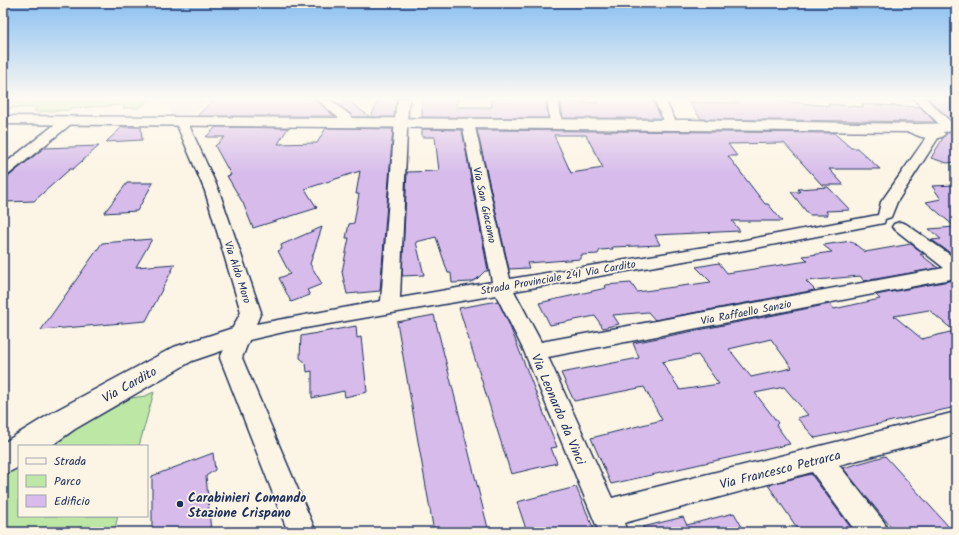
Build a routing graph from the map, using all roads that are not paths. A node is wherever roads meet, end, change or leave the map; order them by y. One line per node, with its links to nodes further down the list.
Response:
1 (64, 123): 10 (street)
2 (182, 123): 3 (street); 16 (street, Via Aldo Moro)
3 (349, 123): 4 (street)
4 (402, 123): 5 (street); 15 (street)
5 (468, 123): 6 (street); 14 (street, Via San Giacomo)
6 (556, 123): 7 (street)
7 (671, 124): 9 (street)
8 (953, 127): 9 (street)
9 (926, 130): 11 (street)
10 (3, 172)
11 (881, 217): 12 (street); 14 (street, Strada Provinciale 241 Via Cardito)
12 (956, 268)
13 (956, 272): 17 (street, Via Raffaello Sanzio)
14 (502, 287): 15 (street, Strada Provinciale 241 Via Cardito); 17 (street, Via Leonardo da Vinci)
15 (390, 307): 16 (street, Strada Provinciale 241 Via Cardito)
16 (239, 335): 19 (street, Via Cardito); 26 (street, Via Aldo Moro)
17 (535, 351): 25 (street, Via Leonardo da Vinci)
18 (956, 423): 23 (street, Via Francesco Petrarca)
19 (27, 445)
20 (18, 450): 21 (street)
21 (3, 451)
22 (18, 451): 24 (street)
23 (818, 459): 25 (street, Via Francesco Petrarca); 27 (street)
24 (3, 460)
25 (609, 523)
26 (302, 532)
27 (874, 532)

